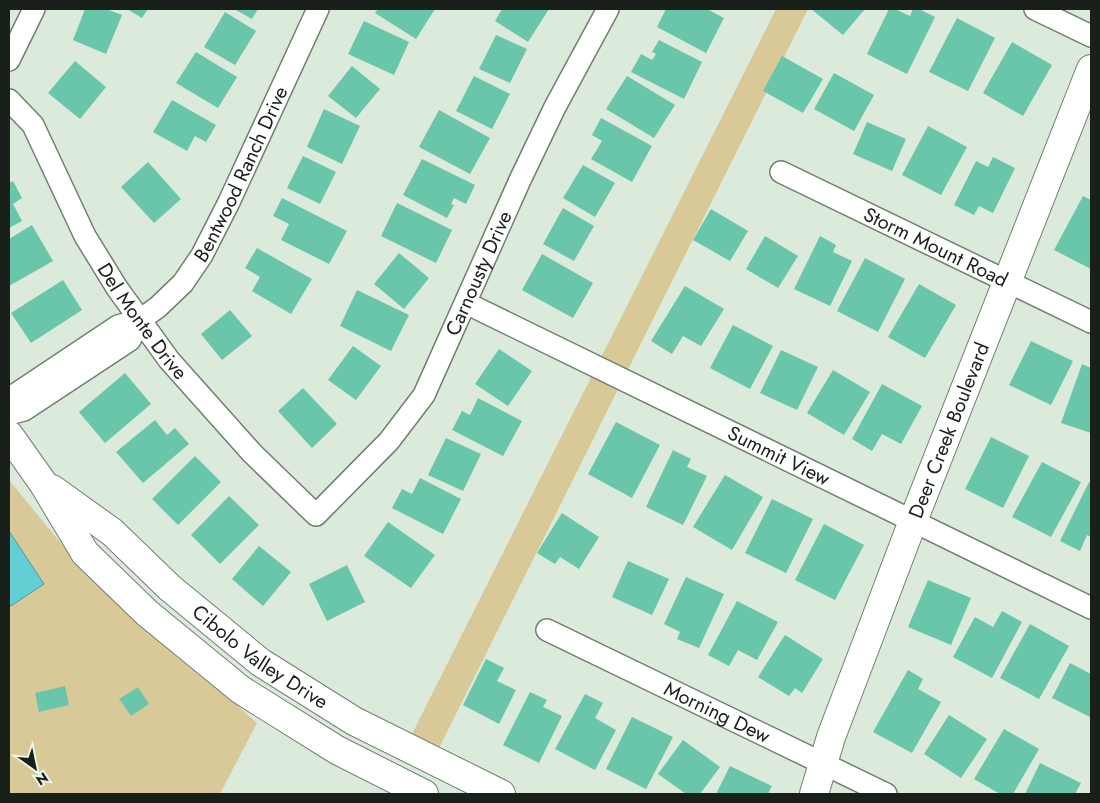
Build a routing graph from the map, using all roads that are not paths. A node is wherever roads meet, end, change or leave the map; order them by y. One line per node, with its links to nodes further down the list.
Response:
1 (34, 9): 6 (street)
2 (318, 9): 12 (street, Bentwood Ranch Drive)
3 (608, 9): 11 (street, Carnousty Drive)
4 (1035, 9): 5 (street)
5 (1091, 36)
6 (9, 60)
7 (1091, 69): 10 (main road, Deer Creek Boulevard)
8 (9, 100): 12 (street, Del Monte Drive)
9 (781, 172): 10 (street, Storm Mount Road)
10 (1006, 281): 13 (street, Storm Mount Road); 19 (main road, Deer Creek Boulevard)
11 (466, 303): 18 (street, Carnousty Drive); 19 (street, Summit View)
12 (140, 320): 14 (street, Bentwood Ranch Drive); 15 (street, Bentwood Ranch Drive); 18 (street, Del Monte Drive)
13 (1091, 322)
14 (9, 401)
15 (9, 414)
16 (9, 435): 17 (main road, Cibolo Valley Drive)
17 (43, 483): 23 (main road, Cibolo Valley Drive); 24 (main road, Cibolo Valley Drive)
18 (316, 514)
19 (912, 520): 20 (street, Summit View); 22 (main road, Deer Creek Boulevard)
20 (1091, 608)
21 (547, 630): 22 (street, Morning Dew)
22 (823, 764): 25 (main road, Deer Creek Boulevard); 26 (street, Morning Dew)
23 (424, 794)
24 (501, 794)
25 (814, 794)
26 (886, 794)

